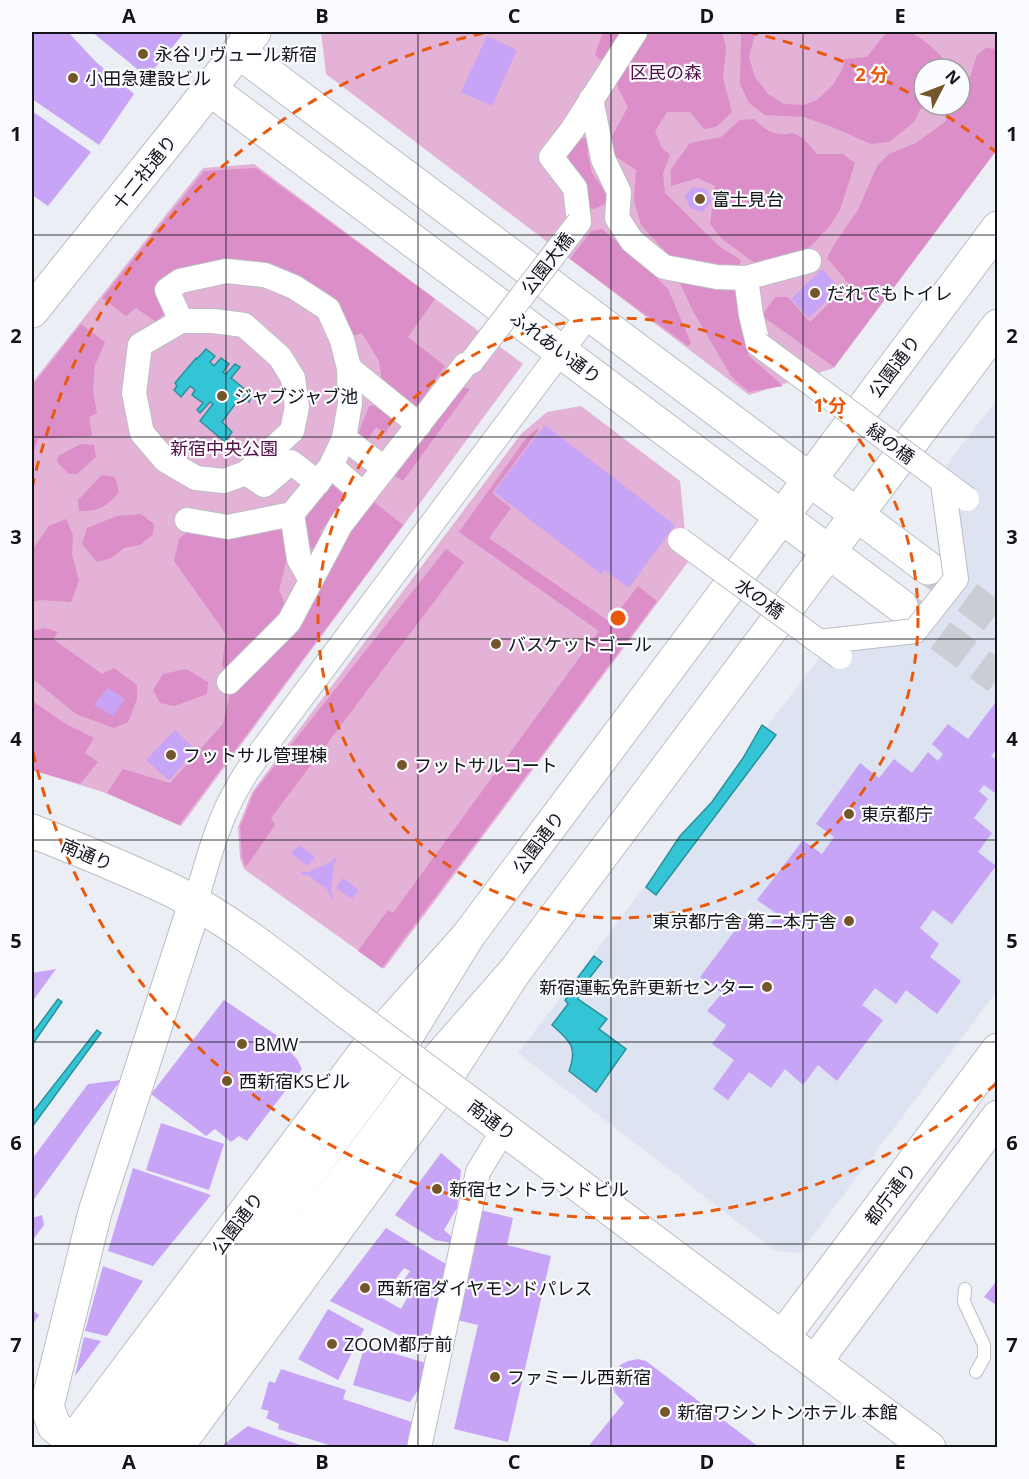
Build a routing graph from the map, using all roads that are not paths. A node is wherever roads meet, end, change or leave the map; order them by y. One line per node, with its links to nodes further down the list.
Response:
1 (634, 32): 4 (street)
2 (246, 42): 3 (main road, 十二社通り); 9 (main road)
3 (210, 89): 8 (main road, 十二社通り); 12 (main road, ふれあい通り)
4 (591, 99): 7 (street); 14 (street, 公園大橋, bridge)
5 (998, 228): 19 (main road, 公園通り)
6 (810, 261): 7 (street)
7 (746, 278): 20 (street, 緑の橋, bridge)
8 (32, 311)
9 (589, 314): 12 (street); 19 (main road)
10 (181, 321): 13 (street); 17 (street); 17 (street)
11 (998, 326): 24 (main road)
12 (561, 351): 25 (main road, ふれあい通り); 36 (street)
13 (349, 368): 14 (street); 15 (street)
14 (419, 425): 16 (street, 公園大橋)
15 (344, 438): 16 (street); 18 (street)
16 (384, 468): 21 (street, 公園大橋)
17 (246, 473): 18 (street)
18 (325, 475): 21 (street); 23 (street)
19 (809, 479): 24 (main road); 25 (main road, 公園通り)
20 (943, 483): 22 (street, 緑の橋, bridge); 32 (street, bridge)
21 (363, 494): 30 (street, 公園大橋)
22 (967, 499)
23 (292, 514): 26 (street); 30 (street)
24 (856, 515): 28 (main road); 29 (main road)
25 (782, 516): 28 (main road, ふれあい通り); 37 (main road, 公園通り)
26 (187, 520)
27 (680, 540): 32 (street, 水の橋, bridge)
28 (829, 552): 31 (main road, ふれあい通り); 38 (main road)
29 (928, 568)
30 (311, 580): 34 (street, 公園大橋)
31 (901, 606)
32 (819, 642): 33 (street, 水の橋, bridge)
33 (840, 657)
34 (229, 682)
35 (32, 831): 36 (main road, 南通り)
36 (195, 904): 41 (main road, 南通り, bridge); 46 (main road)
37 (468, 936): 46 (main road, 公園通り); 46 (main road)
38 (515, 971): 47 (main road); 48 (main road)
39 (998, 1050): 43 (main road, 都庁通り)
40 (998, 1118): 44 (main road)
41 (504, 1129): 43 (main road, 南通り); 49 (street)
42 (965, 1289): 45 (lane)
43 (782, 1338): 44 (main road, 南通り)
44 (815, 1362): 50 (main road, 南通り)
45 (976, 1372)
46 (81, 1445)
47 (142, 1448)
48 (176, 1448)
49 (419, 1448)
50 (928, 1448)

